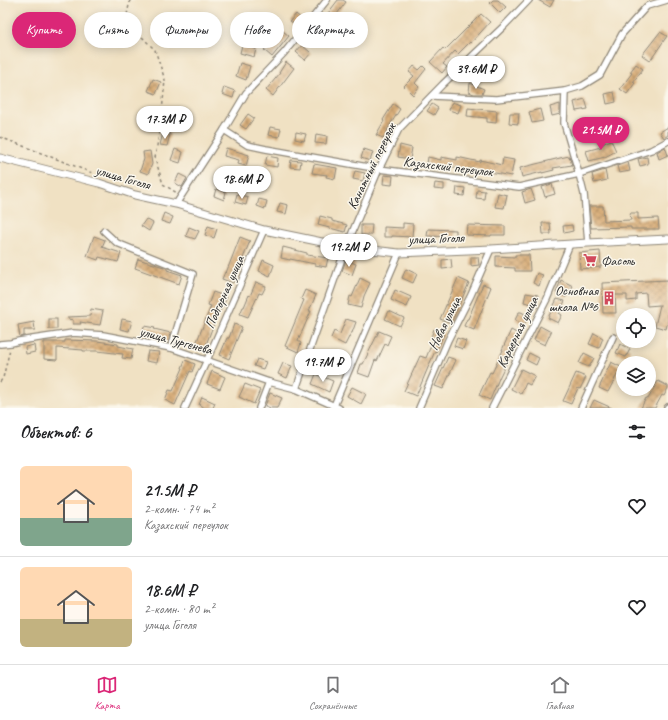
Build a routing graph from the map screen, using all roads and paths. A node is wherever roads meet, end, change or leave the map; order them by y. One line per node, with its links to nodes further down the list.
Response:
1 (130, 0): 14 (path)
2 (327, 0): 7 (street)
3 (529, 0): 6 (street, Канатный переулок)
4 (667, 0): 5 (street)
5 (565, 91): 6 (street); 12 (street)
6 (432, 96): 11 (street, Канатный переулок)
7 (224, 130): 11 (street, Казахский переулок); 14 (street)
8 (0, 137): 13 (path)
9 (668, 141): 12 (street, Казахский переулок)
10 (0, 158): 15 (street, улица Гоголя)
11 (379, 169): 12 (street, Казахский переулок); 21 (street, Канатный переулок)
12 (579, 174): 19 (street)
13 (98, 176)
14 (181, 196): 15 (street)
15 (176, 204): 16 (street, улица Гоголя)
16 (264, 230): 21 (street, улица Гоголя); 28 (street, Подгорная улица)
17 (104, 231): 27 (street)
18 (668, 239): 19 (street, улица Гоголя)
19 (588, 243): 20 (street, улица Гоголя)
20 (570, 244): 22 (street, улица Гоголя); 36 (street, Карьерная улица)
21 (346, 247): 23 (street, улица Гоголя); 31 (street, Канатный переулок)
22 (491, 249): 23 (street, улица Гоголя); 35 (street, Новая улица)
23 (399, 253): 32 (street)
24 (612, 337): 37 (street)
25 (11, 343): 26 (street, улица Тургенева); 27 (street, улица Тургенева); 29 (path)
26 (0, 344)
27 (171, 348): 28 (street, улица Тургенева)
28 (207, 360): 30 (street, улица Тургенева); 33 (street, Подгорная улица)
29 (0, 382)
30 (269, 382): 31 (street, улица Тургенева); 34 (street)
31 (296, 389): 32 (street, улица Тургенева)
32 (335, 407)
33 (185, 408)
34 (259, 408)
35 (419, 408)
36 (492, 408)
37 (581, 408)

